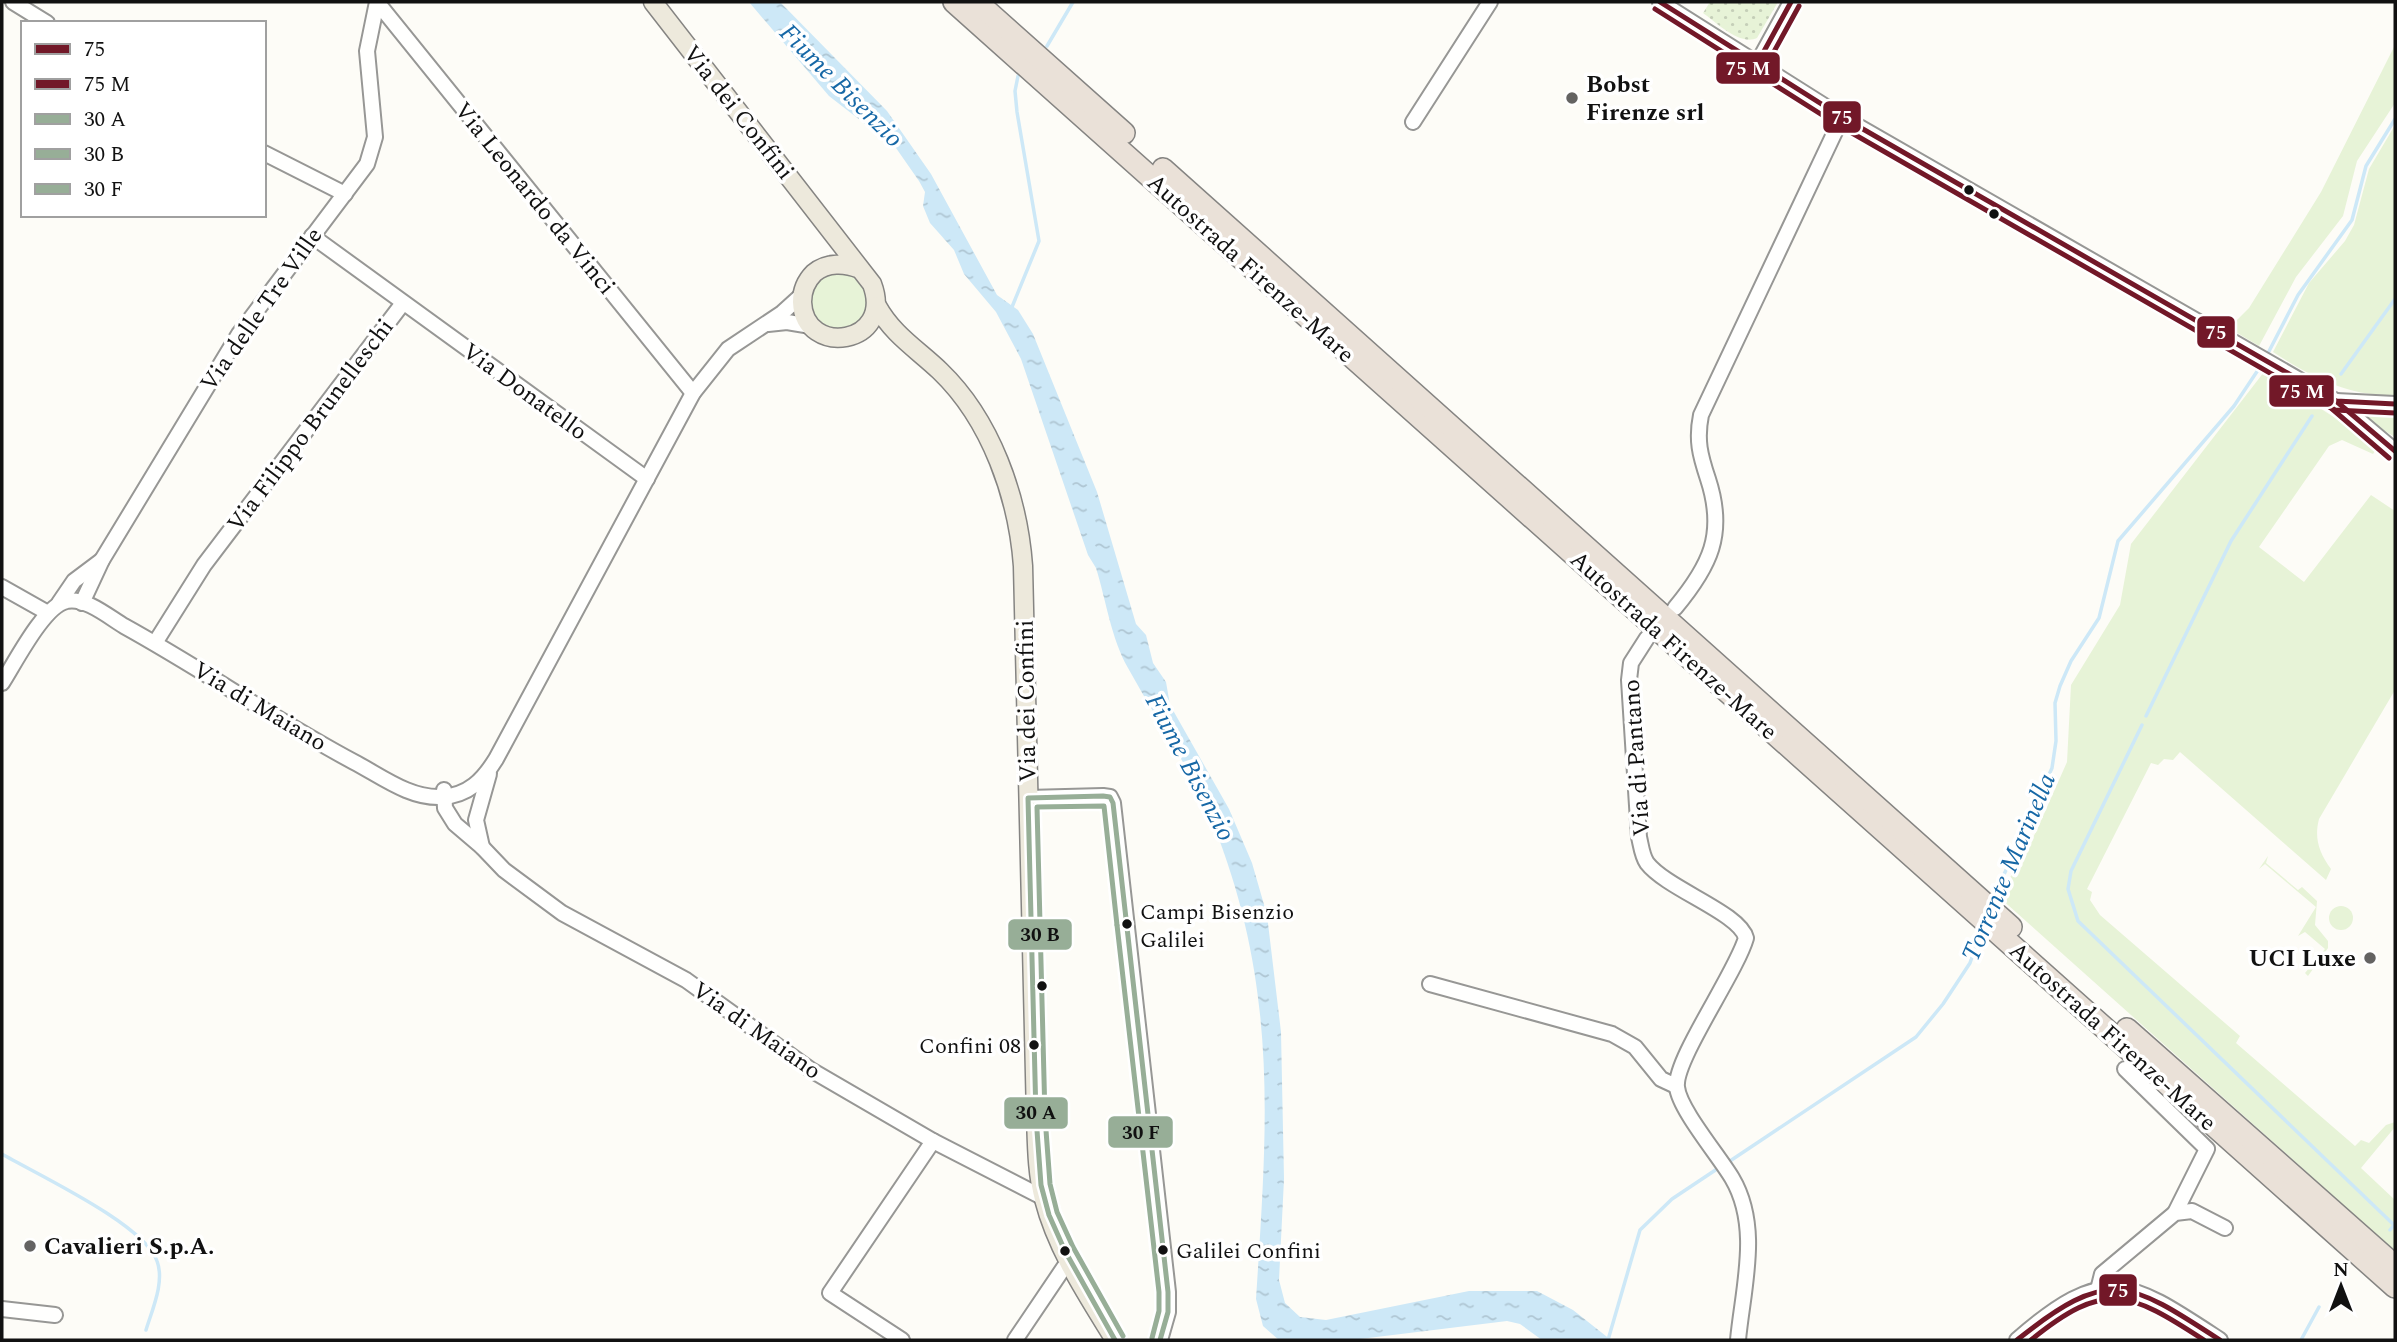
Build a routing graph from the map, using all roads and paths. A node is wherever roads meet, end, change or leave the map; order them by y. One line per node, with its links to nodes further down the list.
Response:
1 (13, 2): 9 (street)
2 (377, 2): 14 (street, Via delle Tre Ville); 26 (street, Via Leonardo da Vinci)
3 (653, 2): 15 (main road, Via dei Confini)
4 (954, 2): 45 (highway, Autostrada Firenze-Mare)
5 (977, 2): 45 (highway, Autostrada Firenze-Mare)
6 (1490, 2): 12 (street)
7 (1660, 2): 10 (street)
8 (1791, 2): 10 (street)
9 (44, 21)
10 (1757, 64): 11 (street)
11 (1842, 117): 27 (street); 35 (street)
12 (1413, 122)
13 (266, 154): 14 (street)
14 (345, 194): 16 (street, Via delle Tre Ville)
15 (825, 222): 17 (main road); 18 (main road, Via dei Confini)
16 (312, 236): 20 (street, Via Filippo Brunelleschi); 31 (street, Via delle Tre Ville)
17 (821, 268): 18 (main road); 19 (main road)
18 (860, 269): 21 (main road, Via dei Confini)
19 (803, 294): 22 (street); 23 (main road)
20 (403, 303): 30 (street, Via Donatello); 37 (street, Via Filippo Brunelleschi)
21 (877, 306): 24 (main road); 25 (main road, Via dei Confini)
22 (763, 325): 23 (street); 26 (street)
23 (811, 326): 24 (main road, Via dei Confini)
24 (860, 333): 25 (main road, Via dei Confini)
25 (931, 363): 42 (main road, Via dei Confini)
26 (693, 393): 30 (street)
27 (2336, 401): 28 (street); 29 (street)
28 (2395, 404)
29 (2395, 451)
30 (647, 479): 39 (street)
31 (102, 560): 33 (street, Via delle Tre Ville); 34 (street)
32 (2, 587): 34 (street)
33 (82, 603): 34 (street); 37 (street, Via di Maiano)
34 (54, 608): 38 (street)
35 (1675, 608)
36 (1647, 638): 49 (street, Via di Pantano)
37 (155, 643): 41 (street, Via di Maiano)
38 (2, 683)
39 (491, 766): 40 (street, Via di Maiano); 41 (street); 43 (street)
40 (464, 792): 41 (street, Via di Maiano); 43 (street)
41 (443, 797): 44 (street, Via di Maiano)
42 (1028, 798): 51 (main road, Via dei Confini); 63 (street)
43 (476, 820): 44 (street)
44 (482, 847): 50 (street, Via di Maiano)
45 (1975, 903): 46 (highway, Autostrada Firenze-Mare)
46 (2015, 940): 55 (highway, Autostrada Firenze-Mare); 56 (highway, Autostrada Firenze-Mare)
47 (1430, 984): 49 (street)
48 (2125, 1069): 52 (street)
49 (1676, 1086): 64 (street)
50 (933, 1141): 51 (street, Via di Maiano); 60 (street)
51 (1044, 1198): 54 (main road, Via dei Confini)
52 (2175, 1213): 53 (street); 57 (street)
53 (2225, 1227)
54 (1069, 1260): 61 (street); 62 (main road, Via dei Confini)
55 (2395, 1266)
56 (2395, 1287)
57 (2098, 1290): 65 (street); 66 (street)
58 (2, 1308): 59 (street)
59 (55, 1315)
60 (902, 1340)
61 (1015, 1340)
62 (1115, 1340)
63 (1160, 1340)
64 (1738, 1340)
65 (2017, 1340)
66 (2220, 1340)

